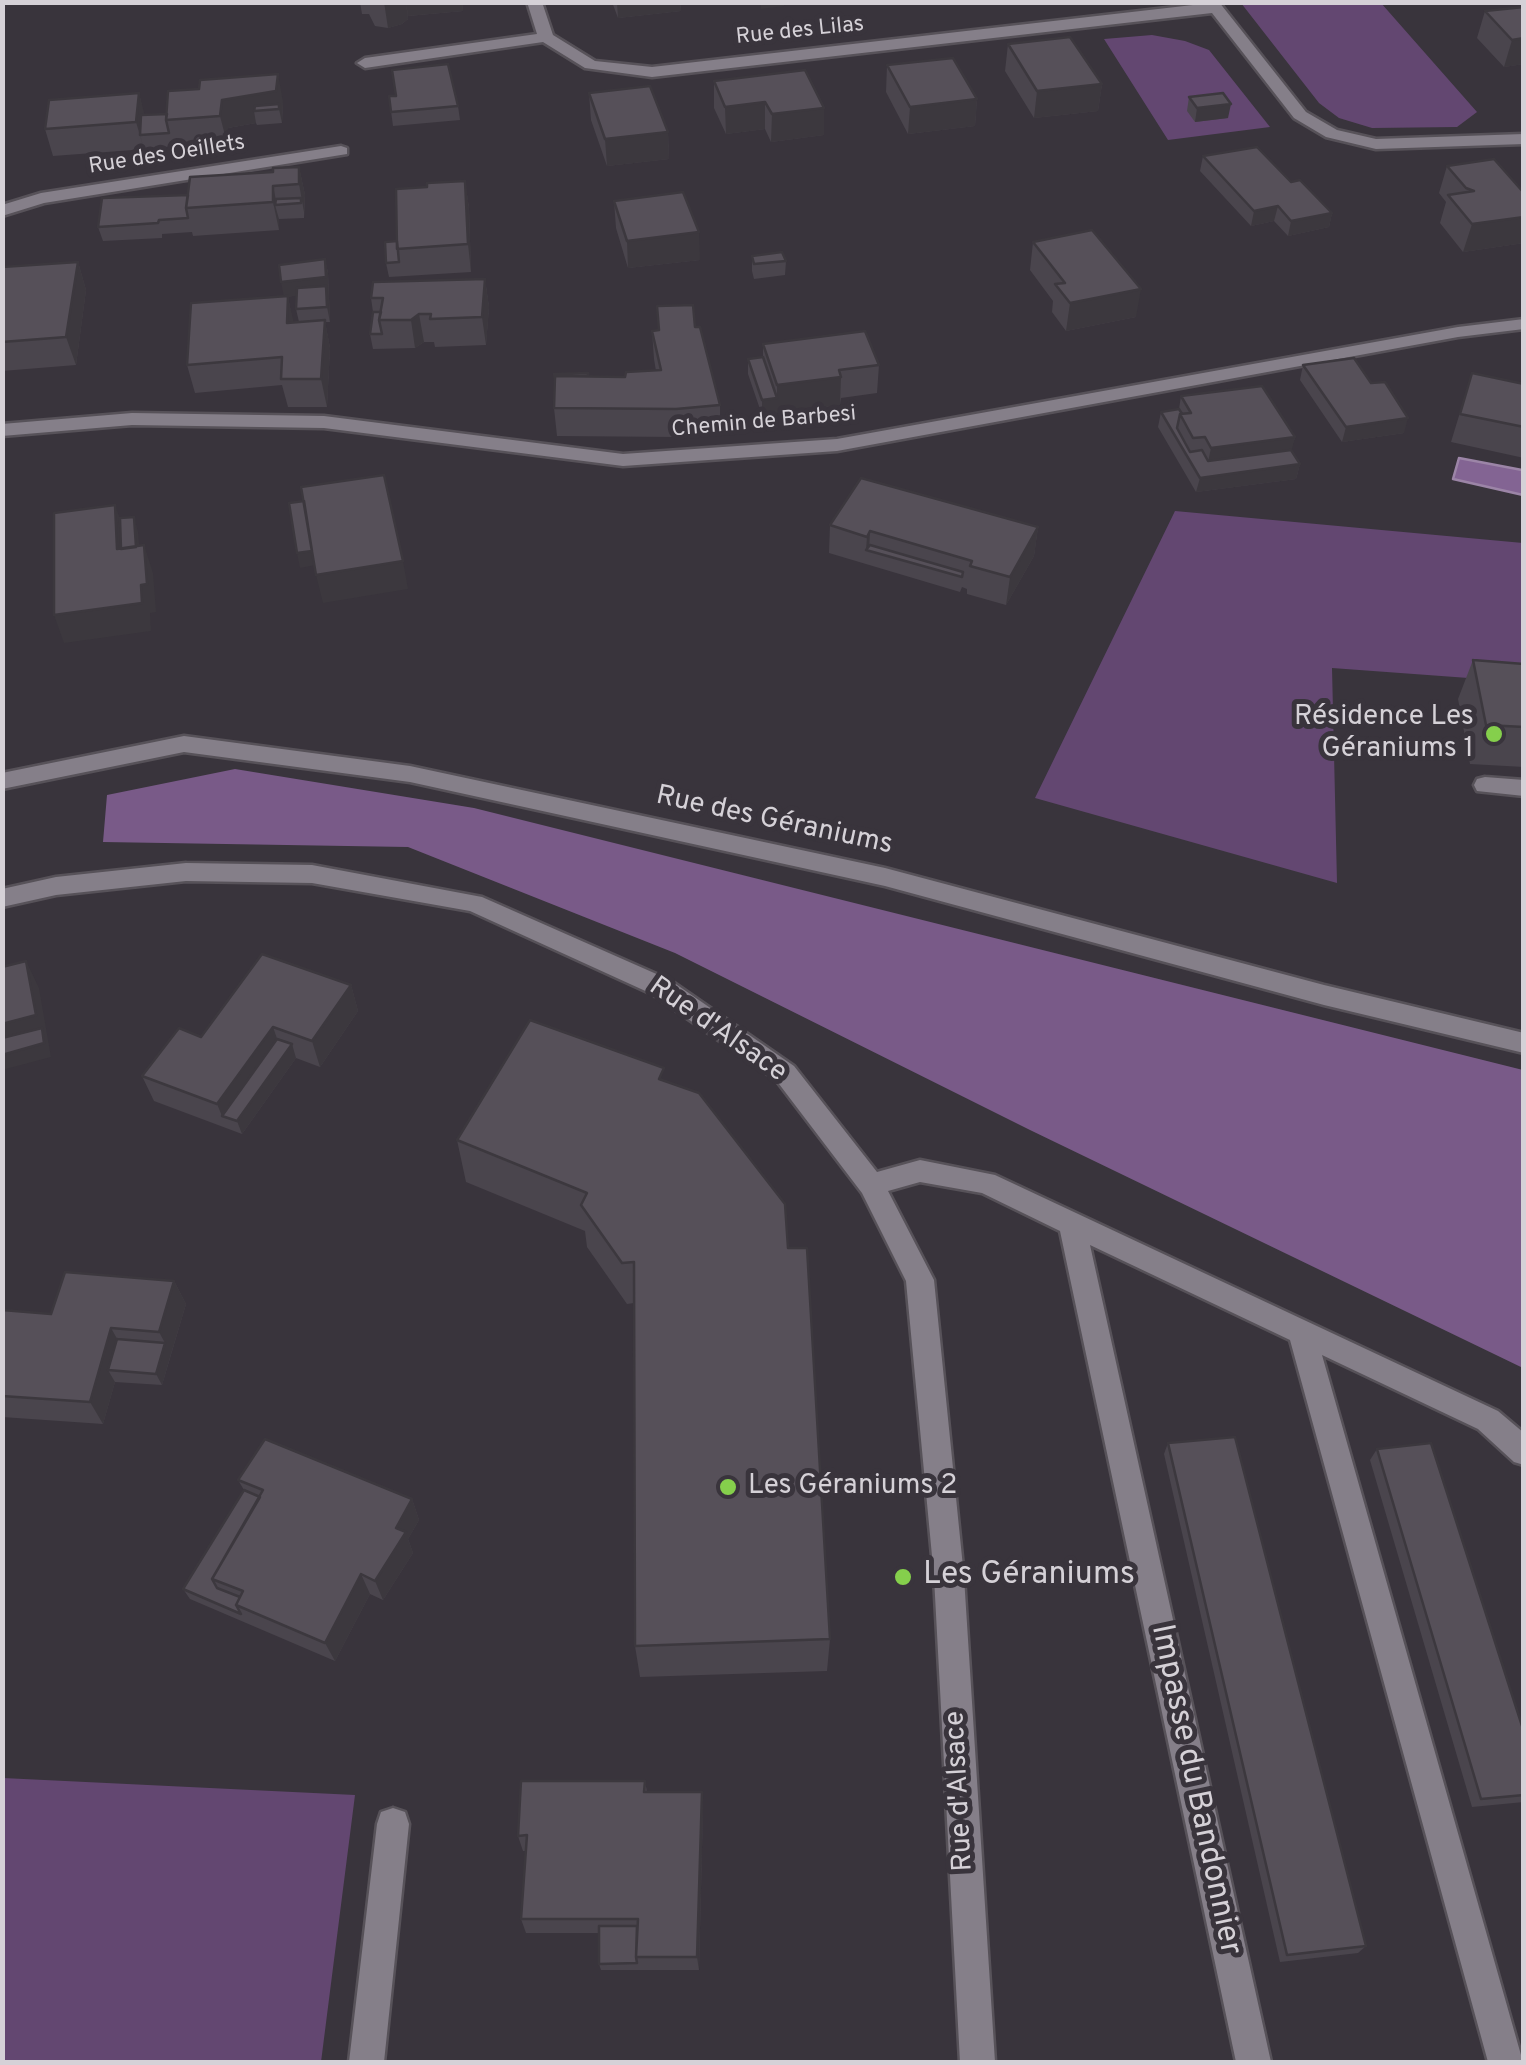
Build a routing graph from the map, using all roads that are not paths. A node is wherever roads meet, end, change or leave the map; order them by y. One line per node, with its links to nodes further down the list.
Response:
1 (534, 2): 3 (street)
2 (1213, 5): 3 (street, Rue des Lilas); 5 (street)
3 (546, 37): 4 (street)
4 (365, 62)
5 (1524, 138)
6 (340, 151): 7 (street, Rue des Oeillets)
7 (2, 211)
8 (1524, 324): 9 (street, Chemin de Barbesi)
9 (2, 430)
10 (2, 781): 14 (street, Rue des Géraniums)
11 (1485, 785): 12 (street)
12 (1524, 788)
13 (2, 898): 15 (street, Rue d'Alsace)
14 (1524, 1043)
15 (871, 1186): 16 (street); 21 (street, Rue d'Alsace)
16 (1072, 1224): 17 (street); 22 (street, Impasse du Bandonnier)
17 (1301, 1330): 18 (street); 23 (street)
18 (1524, 1452)
19 (393, 1824): 20 (street)
20 (366, 2062)
21 (977, 2062)
22 (1253, 2062)
23 (1506, 2062)

